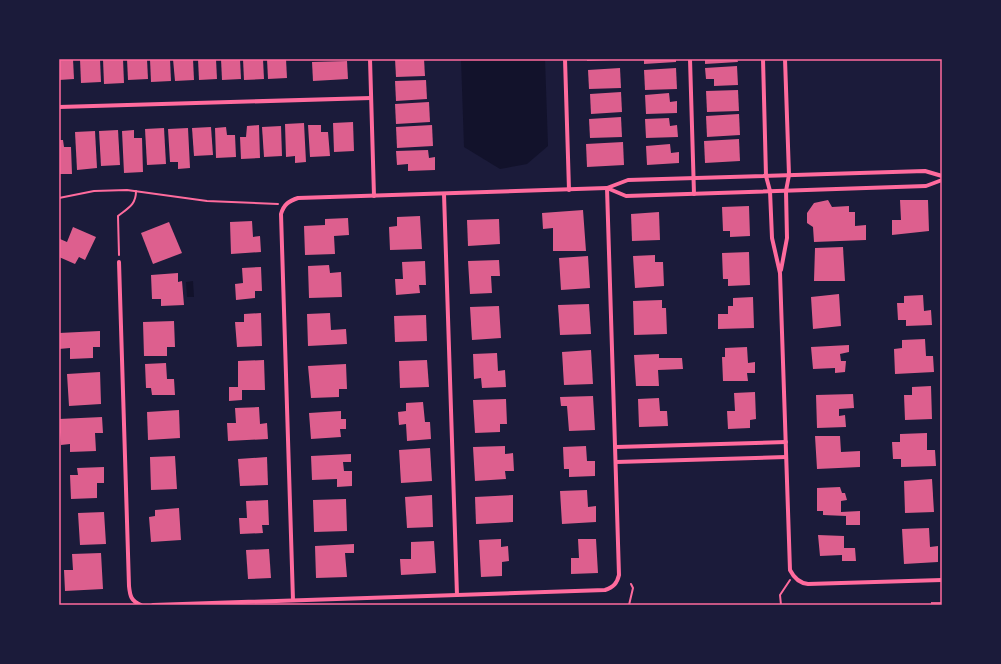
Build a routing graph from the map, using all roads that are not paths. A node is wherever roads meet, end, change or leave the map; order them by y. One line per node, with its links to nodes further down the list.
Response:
1 (370, 59): 6 (street)
2 (565, 59): 14 (street)
3 (690, 59): 11 (street)
4 (763, 59): 9 (street)
5 (785, 59): 8 (street)
6 (371, 98): 7 (street); 19 (street)
7 (59, 107)
8 (788, 175): 9 (street); 10 (street); 16 (street)
9 (766, 176): 11 (street); 15 (street)
10 (942, 176)
11 (694, 178): 13 (street); 18 (street)
12 (942, 180): 16 (street)
13 (607, 188): 14 (street); 18 (street); 23 (street)
14 (569, 190): 17 (street)
15 (770, 191): 16 (street); 18 (street); 21 (street)
16 (786, 191): 21 (street)
17 (444, 194): 19 (street); 27 (street)
18 (694, 194)
19 (374, 196): 28 (street)
20 (119, 262): 29 (street)
21 (780, 273): 22 (street)
22 (786, 442): 23 (street); 24 (street)
23 (616, 447): 25 (street)
24 (786, 457): 25 (street); 26 (street)
25 (616, 462): 27 (street)
26 (942, 580)
27 (457, 595): 28 (street)
28 (293, 600): 30 (street)
29 (141, 605)
30 (153, 605)

